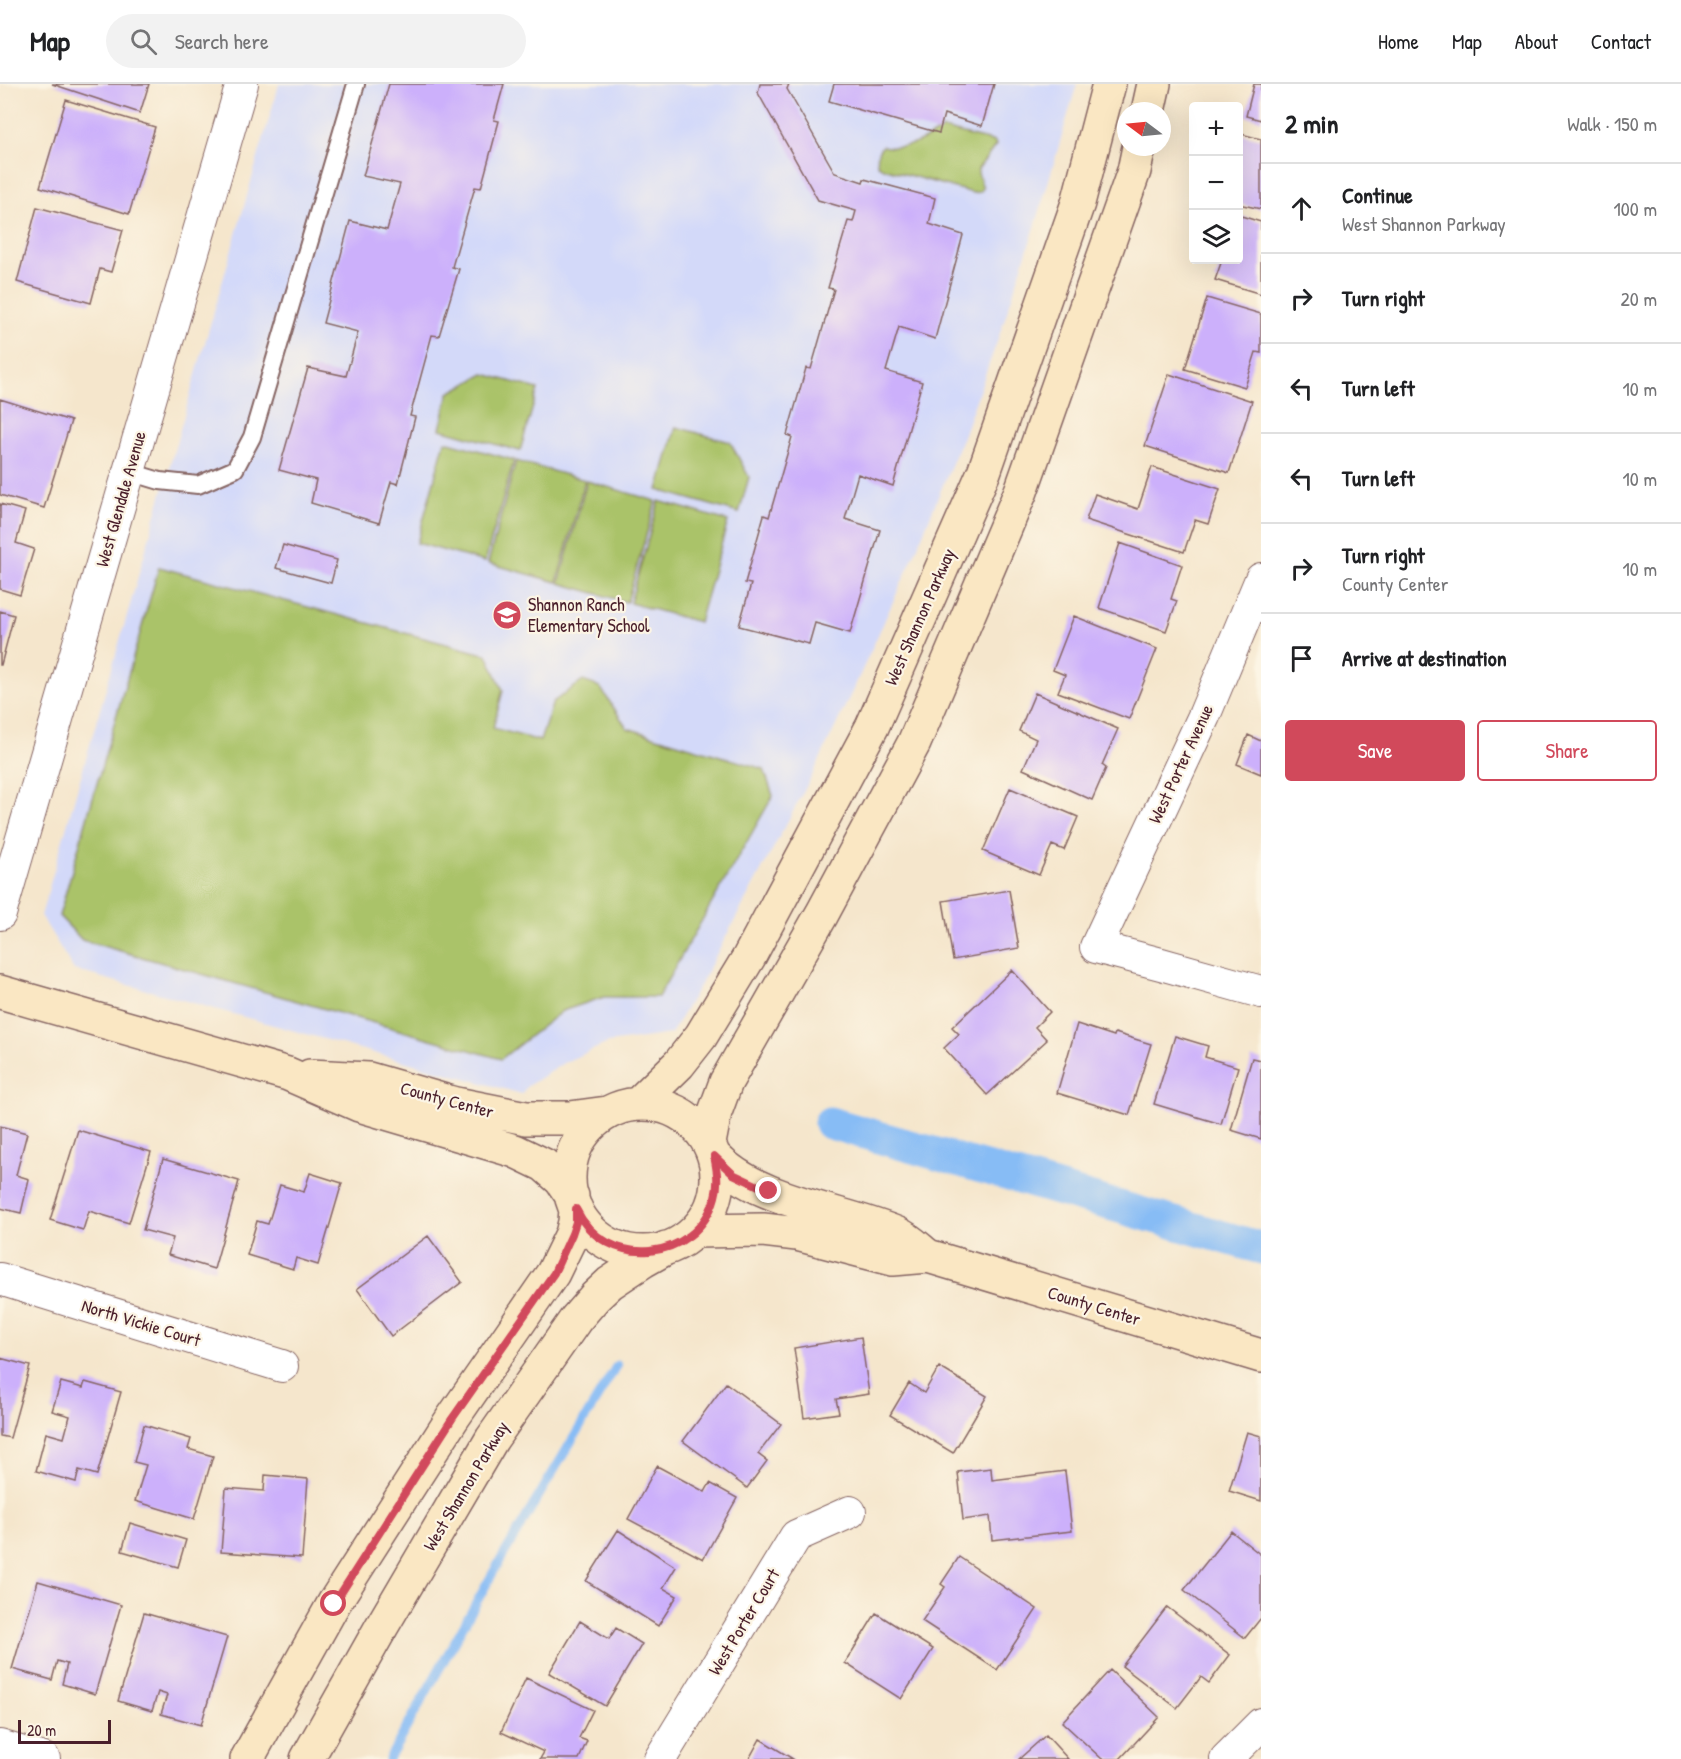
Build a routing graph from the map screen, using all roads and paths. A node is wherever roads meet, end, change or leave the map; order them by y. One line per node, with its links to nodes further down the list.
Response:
1 (242, 84): 7 (street, West Glendale Avenue)
2 (356, 84): 7 (lane)
3 (1109, 84): 13 (street, West Shannon Parkway)
4 (1154, 84): 5 (street)
5 (1150, 102)
6 (1137, 156): 14 (street)
7 (130, 472): 9 (street, West Glendale Avenue)
8 (1261, 579): 11 (street, West Porter Avenue)
9 (0, 914)
10 (0, 992): 12 (street, County Center)
11 (1261, 992)
12 (288, 1074): 13 (street, County Center); 15 (street, County Center)
13 (622, 1108): 14 (street); 15 (street)
14 (712, 1149): 16 (street); 18 (street, County Center)
15 (574, 1203): 17 (street); 26 (street)
16 (695, 1231): 17 (street); 18 (street, County Center)
17 (666, 1248): 27 (street, West Shannon Parkway)
18 (928, 1256): 20 (street, County Center)
19 (0, 1280): 21 (street, North Vickie Court)
20 (1261, 1356)
21 (282, 1366)
22 (850, 1512): 28 (street, West Porter Court)
23 (1261, 1724): 29 (street)
24 (0, 1746): 25 (street)
25 (44, 1759)
26 (247, 1759)
27 (307, 1759)
28 (660, 1759)
29 (1226, 1759)

